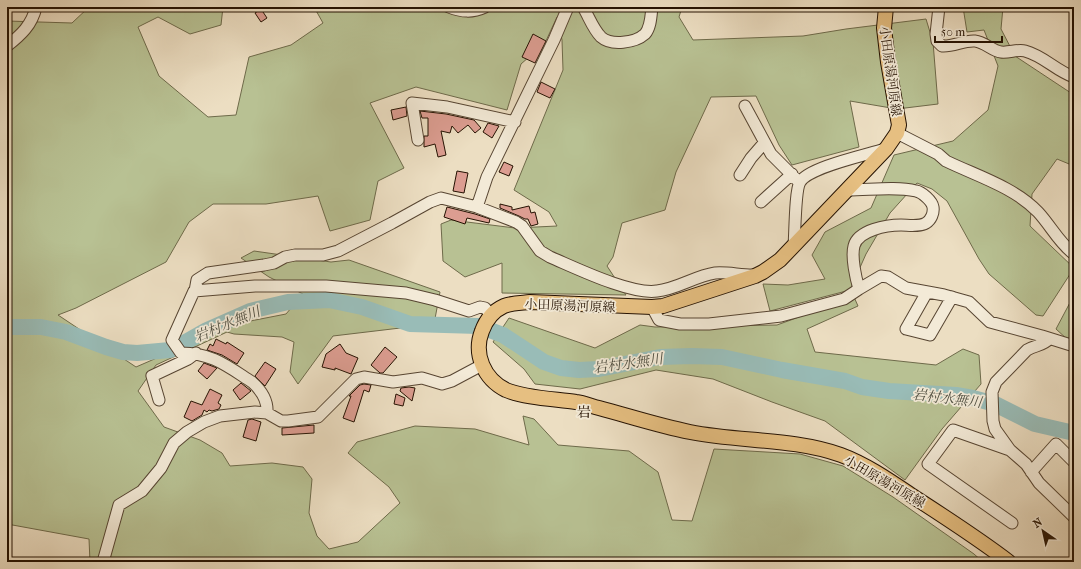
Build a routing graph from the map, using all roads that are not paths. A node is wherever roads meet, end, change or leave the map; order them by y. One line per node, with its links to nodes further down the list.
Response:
1 (36, 7): 9 (street)
2 (449, 7): 3 (street)
3 (485, 7)
4 (568, 7): 12 (street)
5 (583, 7): 6 (street)
6 (652, 7)
7 (886, 7): 13 (main road, 小田原湯河原線)
8 (939, 7): 10 (street)
9 (7, 46)
10 (1074, 77)
11 (745, 106): 15 (street)
12 (515, 122): 14 (street); 21 (street)
13 (897, 133): 16 (main road, 小田原湯河原線); 23 (street)
14 (418, 140)
15 (764, 143): 17 (street); 18 (street)
16 (886, 149): 18 (street); 19 (main road, 小田原湯河原線)
17 (740, 175)
18 (795, 178): 20 (street); 22 (street)
19 (848, 190): 22 (main road, 小田原湯河原線); 25 (street)
20 (761, 202)
21 (476, 208): 24 (street); 26 (street)
22 (794, 246): 24 (main road, 小田原湯河原線)
23 (1074, 254)
24 (754, 276): 29 (main road, 小田原湯河原線)
25 (859, 289): 27 (street); 29 (street)
26 (195, 291): 30 (street); 33 (street)
27 (927, 292): 28 (street); 28 (street)
28 (952, 297): 31 (street)
29 (652, 308): 30 (main road, 小田原湯河原線)
30 (488, 318): 34 (main road, 小田原湯河原線)
31 (1049, 339): 32 (street); 37 (street)
32 (1074, 346)
33 (196, 353): 35 (street); 36 (street)
34 (482, 365): 36 (street); 43 (main road, 小田原湯河原線)
35 (159, 400)
36 (267, 413): 42 (street)
37 (1010, 450): 39 (street); 41 (street)
38 (1074, 462): 39 (street)
39 (1031, 472): 40 (street)
40 (1072, 511)
41 (1012, 523)
42 (103, 562)
43 (1009, 562)

